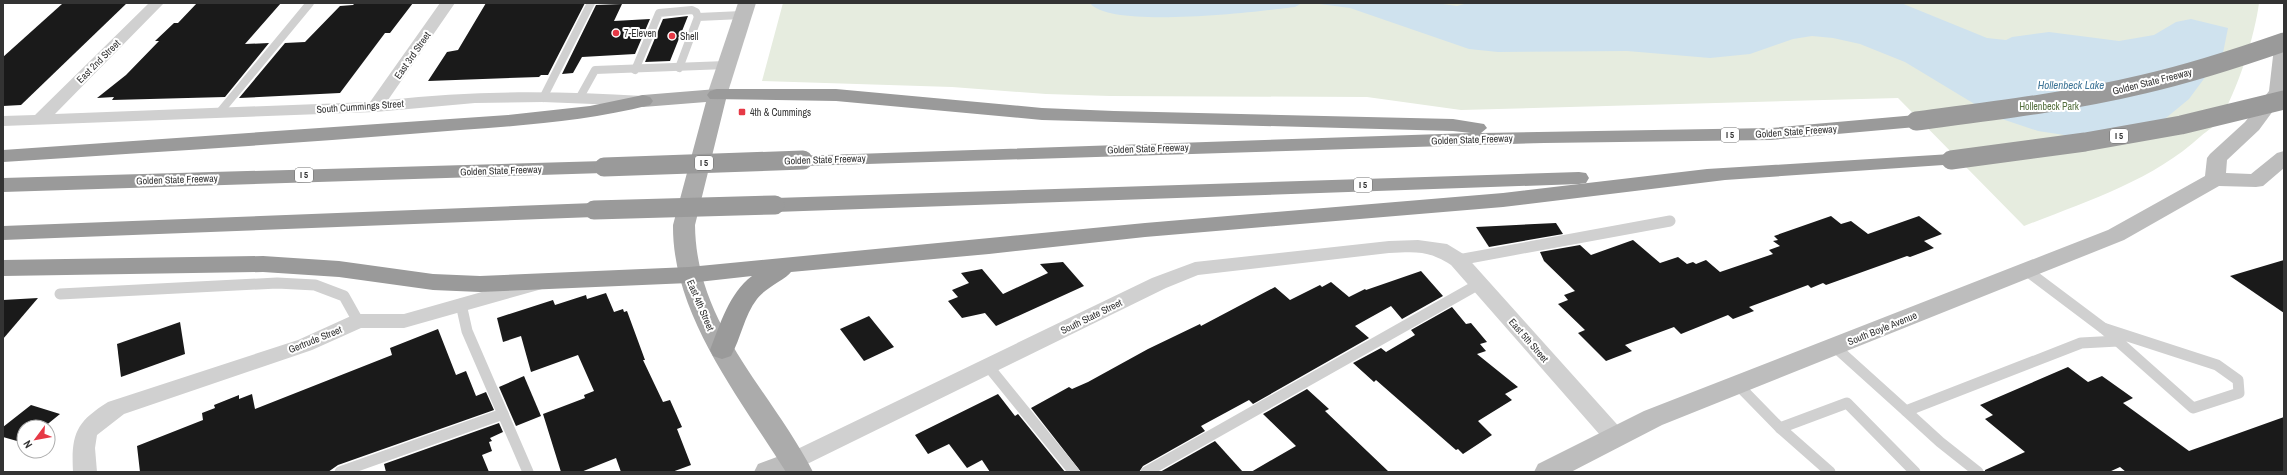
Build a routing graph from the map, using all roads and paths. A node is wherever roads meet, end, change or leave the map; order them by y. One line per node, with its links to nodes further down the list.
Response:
1 (158, 3): 18 (street, East 2nd Street)
2 (310, 3): 17 (lane)
3 (448, 3): 16 (street, East 3rd Street)
4 (591, 3): 13 (lane)
5 (744, 9): 6 (lane); 8 (main road, East 4th Street)
6 (698, 17): 9 (lane); 10 (lane)
7 (2284, 40): 20 (highway, Golden State Freeway / I 5, bridge); 24 (main road)
8 (726, 65): 9 (lane); 11 (main road, East 4th Street)
9 (679, 68): 10 (lane)
10 (635, 70): 12 (lane)
11 (717, 95): 15 (main road, South Cummings Street); 20 (highway); 33 (main road, East 4th Street)
12 (580, 97): 13 (street, South Cummings Street); 15 (street, South Cummings Street)
13 (543, 98): 16 (street, South Cummings Street)
14 (2284, 100): 23 (highway, I 5, bridge)
15 (643, 101): 21 (highway)
16 (375, 107): 17 (street, South Cummings Street)
17 (219, 113): 18 (street, South Cummings Street)
18 (39, 120): 19 (street, South Cummings Street)
19 (3, 121)
20 (1544, 137): 25 (highway, Golden State Freeway / I 5, bridge)
21 (3, 156)
22 (2284, 157): 24 (main road)
23 (1721, 175): 27 (highway, I 5, bridge); 30 (highway)
24 (2215, 179): 32 (main road, South Boyle Avenue)
25 (3, 186)
26 (1670, 221): 29 (lane)
27 (3, 233)
28 (1440, 249): 29 (street, East 5th Street); 43 (street, South State Street)
29 (1458, 260): 35 (street, East 5th Street)
30 (792, 264): 33 (highway); 42 (highway)
31 (3, 268): 34 (highway)
32 (2026, 270): 39 (lane); 41 (main road, South Boyle Avenue)
33 (689, 275): 34 (highway); 42 (main road, East 4th Street)
34 (543, 282): 37 (street, Gertrude Street)
35 (1479, 284): 48 (street, East 5th Street); 56 (lane)
36 (60, 294): 38 (lane)
37 (461, 304): 38 (street, Gertrude Street); 46 (lane)
38 (358, 321): 51 (street, Gertrude Street)
39 (2103, 328): 40 (lane); 40 (lane)
40 (2118, 341): 45 (lane)
41 (1835, 347): 44 (main road, South Boyle Avenue); 45 (lane)
42 (722, 350): 49 (main road, East 4th Street)
43 (988, 366): 49 (street, South State Street); 55 (lane)
44 (1737, 384): 47 (lane); 48 (main road, South Boyle Avenue)
45 (1906, 411): 59 (lane)
46 (503, 414): 52 (lane); 53 (lane)
47 (1780, 428): 57 (lane); 58 (lane)
48 (1614, 437): 50 (main road, South Boyle Avenue)
49 (796, 467): 54 (main road, South State Street)
50 (1561, 469)
51 (85, 472)
52 (340, 472)
53 (528, 472)
54 (766, 472)
55 (1074, 472)
56 (1146, 472)
57 (1830, 472)
58 (1915, 472)
59 (1978, 472)

